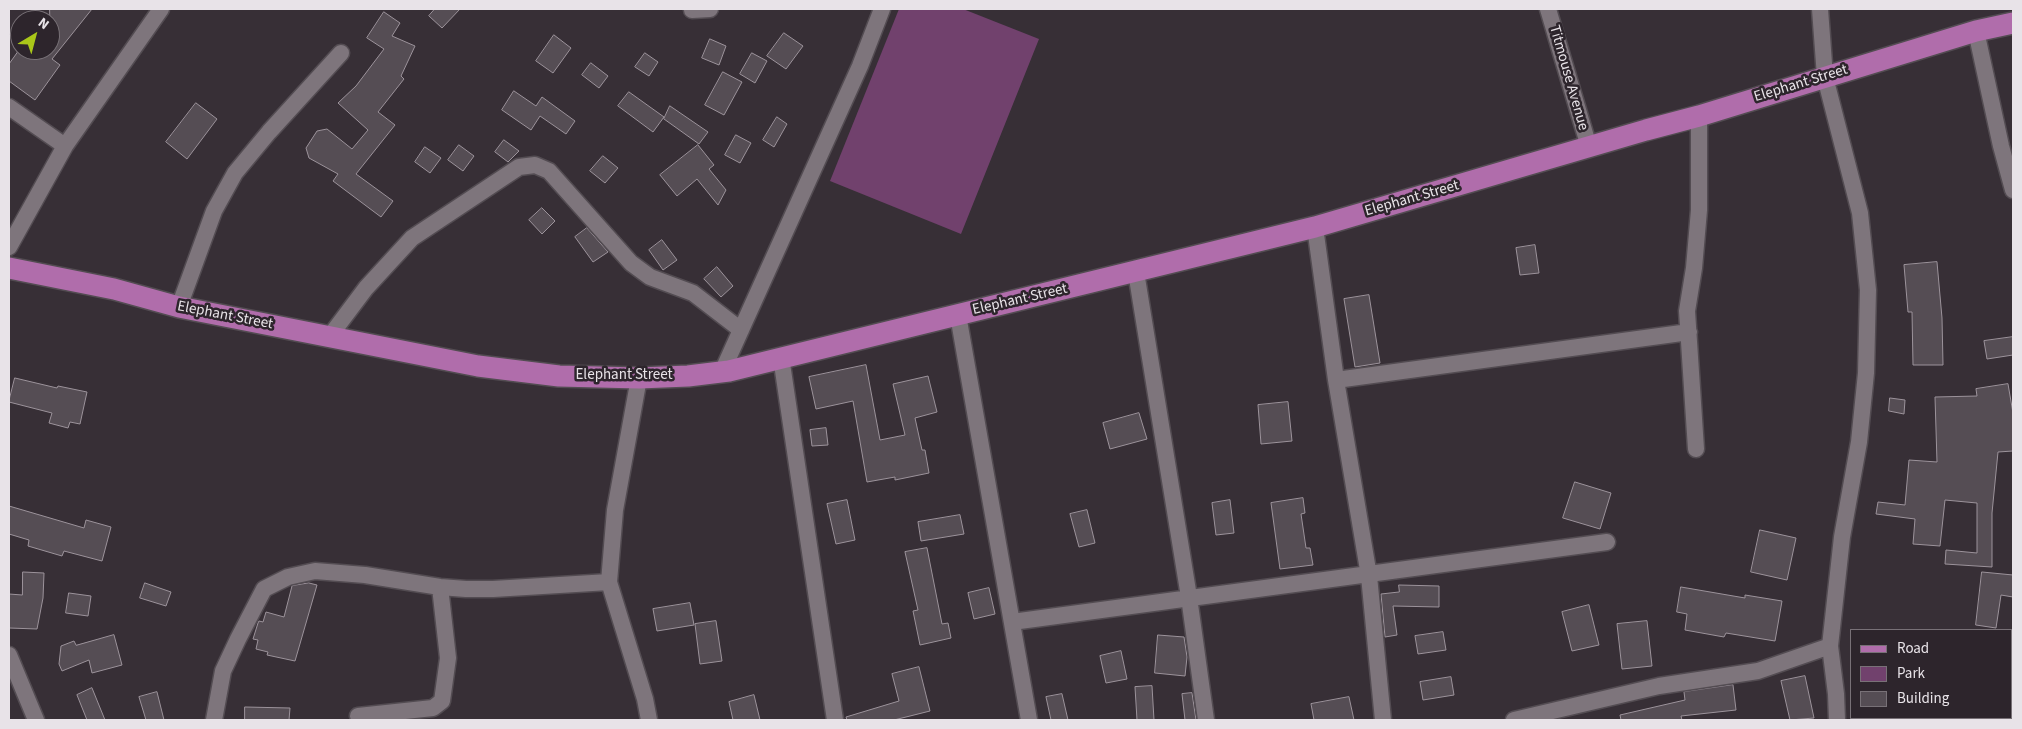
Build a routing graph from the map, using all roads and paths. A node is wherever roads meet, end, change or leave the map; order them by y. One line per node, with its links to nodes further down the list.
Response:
1 (710, 9): 5 (street)
2 (882, 9): 22 (street)
3 (1548, 9): 14 (street, Titmouse Avenue)
4 (1820, 9): 10 (street)
5 (692, 10)
6 (153, 12): 13 (street)
7 (2013, 23): 8 (main road, Elephant Street)
8 (1976, 31): 10 (main road, Elephant Street); 15 (street)
9 (341, 54): 20 (street)
10 (1825, 77): 12 (main road, Elephant Street); 36 (street)
11 (9, 107): 13 (street)
12 (1700, 116): 14 (main road, Elephant Street); 23 (street)
13 (65, 146): 17 (street)
14 (1589, 147): 16 (main road, Elephant Street)
15 (2013, 190)
16 (1315, 227): 19 (main road, Elephant Street); 28 (street)
17 (9, 247)
18 (9, 268): 20 (main road, Elephant Street)
19 (1136, 272): 21 (main road, Elephant Street); 34 (street)
20 (179, 307): 24 (main road, Elephant Street)
21 (958, 315): 25 (main road, Elephant Street); 35 (street)
22 (741, 330): 24 (street); 26 (street)
23 (1689, 332): 28 (street); 29 (street)
24 (330, 336): 27 (main road, Elephant Street)
25 (781, 357): 26 (main road, Elephant Street); 42 (street)
26 (722, 372): 27 (main road, Elephant Street)
27 (640, 378): 32 (street)
28 (1336, 380): 31 (street)
29 (1696, 449)
30 (1607, 542): 31 (street)
31 (1369, 576): 34 (street); 45 (street)
32 (610, 582): 33 (street); 41 (street)
33 (440, 587): 38 (street); 40 (street)
34 (1189, 597): 35 (street); 44 (street)
35 (1012, 622): 43 (street)
36 (1830, 646): 46 (street); 47 (street)
37 (9, 655): 39 (street)
38 (358, 716)
39 (36, 720)
40 (214, 720)
41 (649, 720)
42 (835, 720)
43 (1029, 720)
44 (1206, 720)
45 (1383, 720)
46 (1514, 720)
47 (1837, 720)

